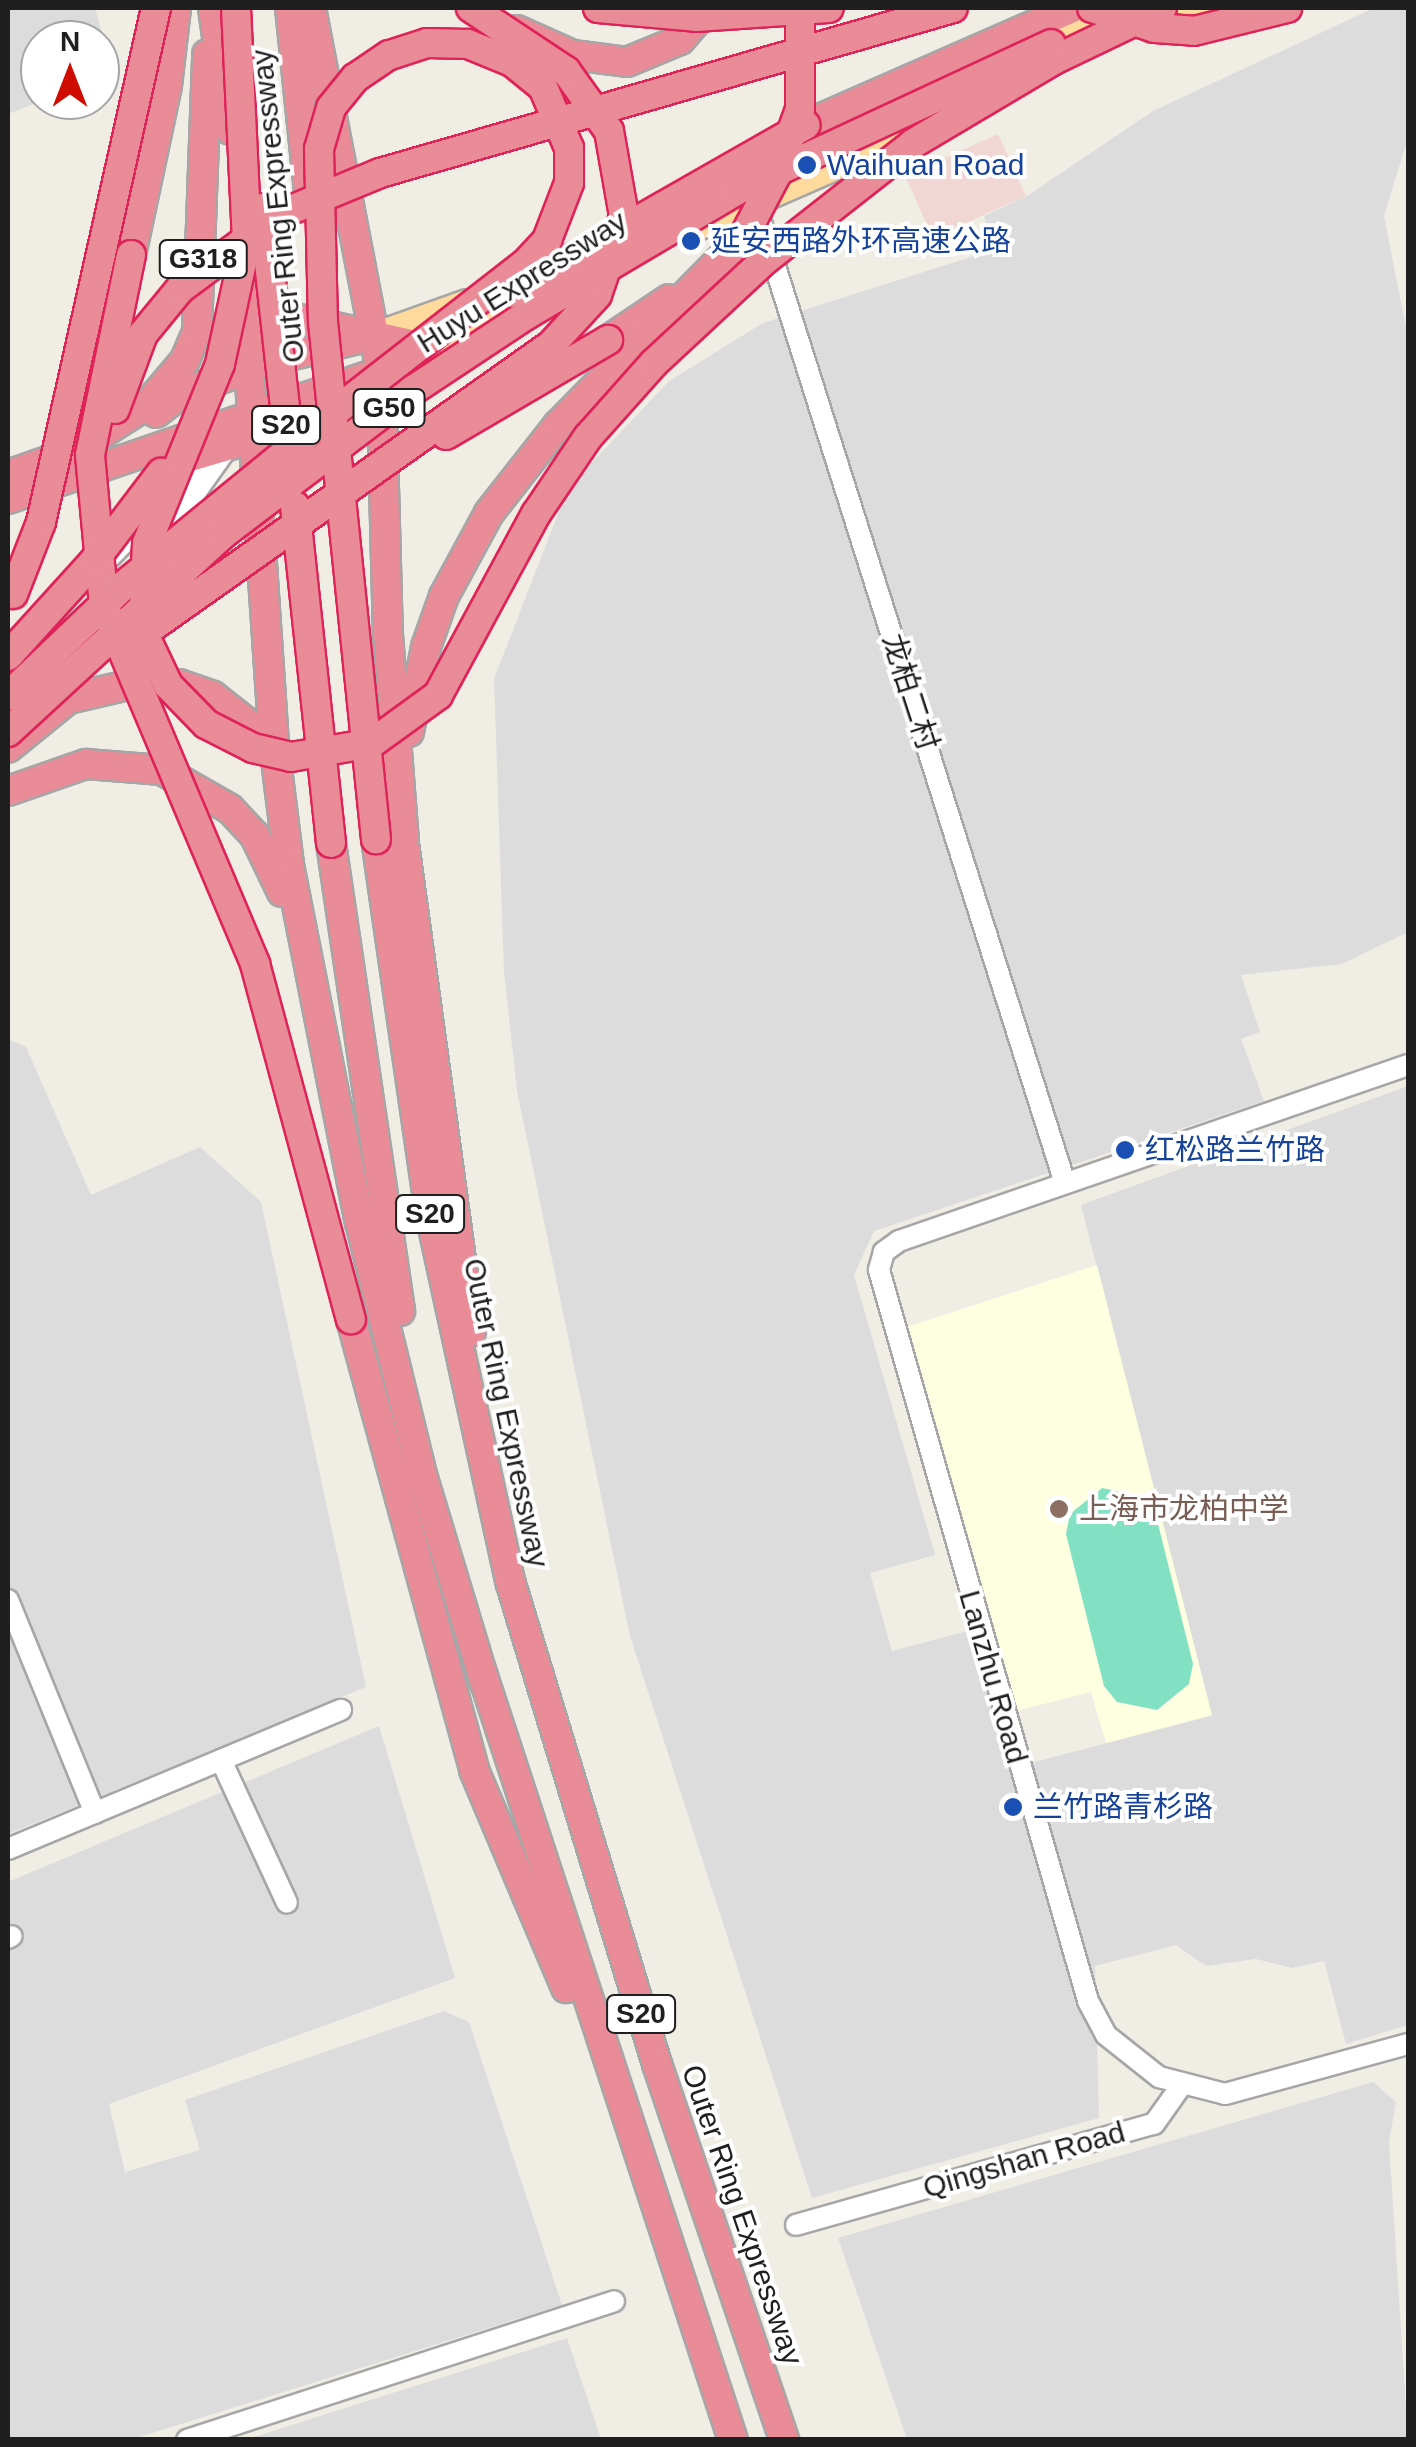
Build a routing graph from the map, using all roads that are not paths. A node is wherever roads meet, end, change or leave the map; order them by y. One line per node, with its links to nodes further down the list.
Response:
1 (156, 8): 38 (highway, bridge)
2 (176, 8): 36 (highway, bridge)
3 (210, 8): 23 (highway); 33 (highway, G318)
4 (239, 8): 30 (highway, bridge); 51 (highway, Outer Ring Expressway / S20, bridge)
5 (290, 8): 25 (highway, Outer Ring Expressway / S20, bridge)
6 (311, 8): 26 (highway)
7 (471, 8): 9 (highway, bridge); 37 (highway, bridge)
8 (598, 8): 11 (highway, bridge)
9 (708, 8)
10 (800, 8): 22 (highway, bridge)
11 (829, 8)
12 (953, 8): 36 (highway, bridge)
13 (1073, 8): 20 (highway)
14 (1092, 8): 19 (highway, bridge)
15 (1112, 8): 26 (main road)
16 (1146, 8): 20 (highway, bridge)
17 (1162, 8): 30 (highway, bridge)
18 (1201, 8): 21 (main road)
19 (1286, 8)
20 (812, 137): 32 (highway, Huyu Expressway / G50, bridge); 42 (highway, Huyu Expressway / G50, bridge)
21 (754, 201): 24 (main road); 49 (street, 龙柏二村)
22 (744, 236): 37 (highway, bridge); 46 (highway)
23 (245, 307): 26 (highway); 28 (highway)
24 (506, 314): 27 (main road); 29 (main road)
25 (323, 322): 32 (highway, bridge); 46 (highway, Outer Ring Expressway / S20, bridge)
26 (374, 336): 27 (highway); 28 (highway, G318); 29 (highway)
27 (428, 348): 29 (main road)
28 (249, 368): 31 (highway); 33 (highway, G318)
29 (381, 383): 31 (highway); 46 (highway)
30 (195, 422): 39 (highway, bridge)
31 (238, 436): 35 (highway); 35 (highway); 39 (street); 41 (street); 43 (highway)
32 (296, 442): 40 (highway, Huyu Expressway / G50, bridge)
33 (73, 452): 34 (highway, G318)
34 (8, 475)
35 (8, 502)
36 (93, 535): 58 (highway, bridge)
37 (235, 563): 42 (highway, bridge)
38 (8, 604)
39 (8, 659)
40 (8, 696)
41 (8, 713)
42 (8, 734)
43 (274, 744): 44 (highway); 47 (highway)
44 (8, 748)
45 (8, 791): 47 (highway)
46 (390, 841): 64 (highway, Outer Ring Expressway / S20)
47 (320, 1032): 51 (highway)
48 (1408, 1065): 49 (street)
49 (1065, 1184): 59 (street, Lanzhu Road)
50 (8, 1600): 54 (street)
51 (484, 1684): 58 (highway, Outer Ring Expressway / S20)
52 (341, 1710): 53 (street)
53 (221, 1760): 54 (street); 56 (street)
54 (95, 1813): 55 (street)
55 (8, 1850)
56 (287, 1903)
57 (1408, 2044): 59 (street)
58 (610, 2078): 63 (highway, Outer Ring Expressway / S20)
59 (1181, 2086): 60 (street, Qingshan Road)
60 (796, 2225)
61 (614, 2301): 62 (street)
62 (187, 2440)
63 (732, 2440)
64 (784, 2440)

